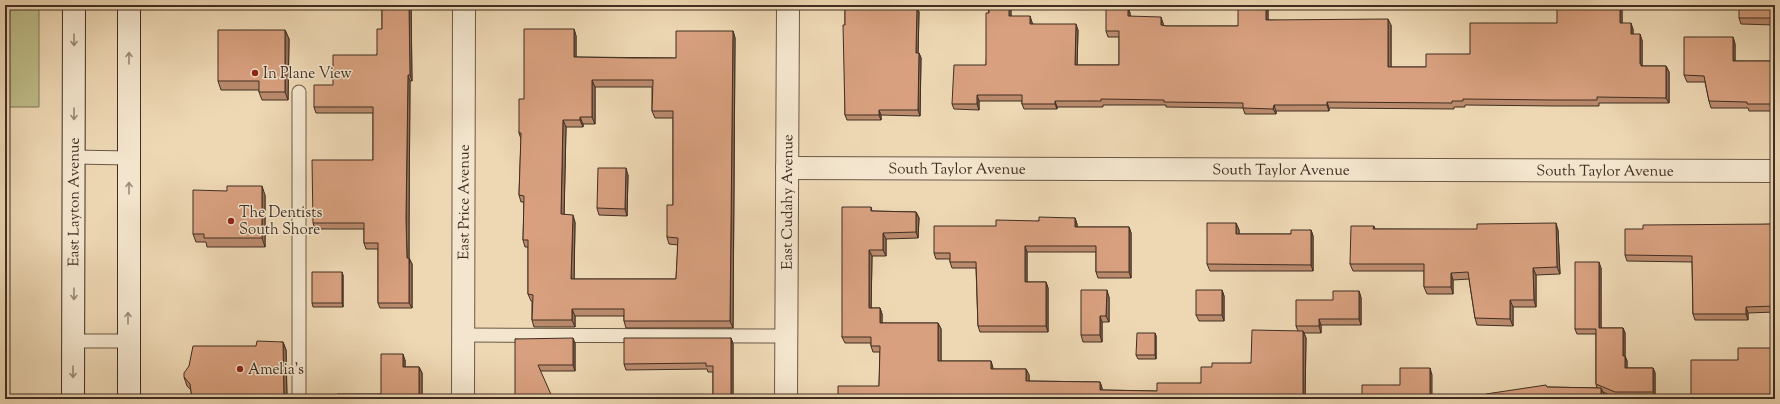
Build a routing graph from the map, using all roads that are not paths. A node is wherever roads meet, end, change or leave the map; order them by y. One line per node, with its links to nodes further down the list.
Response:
1 (74, 5): 6 (street, East Layton Avenue, one-way to 6)
2 (129, 5): 7 (street, one-way to 2)
3 (464, 5): 10 (street, East Price Avenue)
4 (788, 5): 8 (street, East Cudahy Avenue)
5 (299, 92): 16 (lane)
6 (74, 157): 7 (lane); 12 (street, East Layton Avenue, one-way to 12)
7 (129, 158): 13 (street, one-way to 7)
8 (787, 168): 9 (street, South Taylor Avenue); 11 (street, East Cudahy Avenue)
9 (1775, 172)
10 (463, 335): 11 (lane); 17 (street, East Price Avenue)
11 (787, 336): 18 (street, East Cudahy Avenue)
12 (73, 340): 13 (lane); 14 (street, East Layton Avenue, one-way to 14)
13 (128, 341): 15 (street)
14 (73, 399)
15 (129, 399)
16 (299, 399)
17 (463, 399)
18 (786, 399)

